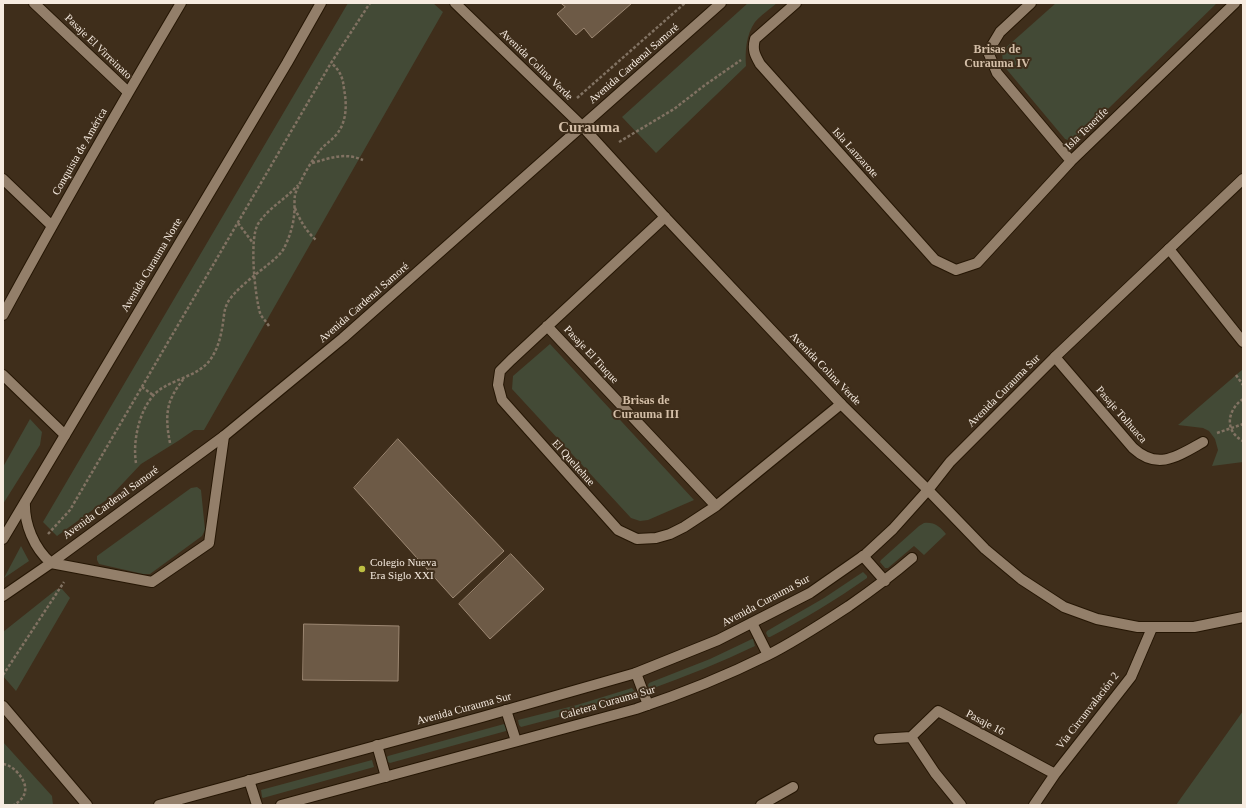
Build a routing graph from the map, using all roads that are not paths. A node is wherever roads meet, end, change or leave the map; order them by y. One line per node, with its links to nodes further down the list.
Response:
1 (34, 3): 9 (street, Pasaje El Virreinato)
2 (181, 3): 9 (street, Conquista de América)
3 (321, 3): 24 (street, Avenida Curauma Norte)
4 (455, 3): 10 (street, Avenida Colina Verde)
5 (721, 3): 10 (street, Avenida Cardenal Samoré)
6 (796, 3): 17 (street, Isla Lanzarote)
7 (1031, 3): 11 (street)
8 (1235, 3): 11 (street, Isla Tenerife)
9 (128, 92): 15 (street, Conquista de América)
10 (582, 126): 14 (street, Avenida Colina Verde); 25 (street, Avenida Cardenal Samoré)
11 (1071, 160): 17 (street, Isla Tenerife)
12 (3, 179): 15 (street)
13 (1243, 179): 16 (street, Avenida Curauma Sur)
14 (665, 217): 19 (street, El Queltehue); 23 (street, Avenida Colina Verde)
15 (52, 226): 18 (street, Conquista de América)
16 (1169, 249): 20 (street); 21 (street, Avenida Curauma Sur)
17 (956, 270)
18 (3, 315)
19 (547, 326): 29 (street, Pasaje El Tiuque); 29 (street, El Queltehue)
20 (1243, 342)
21 (1055, 357): 26 (street, Pasaje Tolhuaca); 27 (street, Avenida Curauma Sur)
22 (3, 375): 24 (street)
23 (841, 404): 27 (street, Avenida Colina Verde); 29 (street, El Queltehue)
24 (65, 435): 28 (street, Avenida Curauma Norte)
25 (224, 436): 33 (street, Avenida Cardenal Samoré); 33 (street)
26 (1203, 442)
27 (928, 490): 31 (street, Avenida Curauma Sur); 38 (street, Avenida Colina Verde)
28 (25, 502): 30 (street, Avenida Curauma Norte); 33 (street)
29 (716, 506)
30 (3, 539)
31 (863, 556): 34 (street); 37 (street, Avenida Curauma Sur)
32 (912, 558): 34 (street, Caletera Curauma Sur)
33 (51, 563): 35 (street, Avenida Cardenal Samoré)
34 (885, 581): 39 (street, Caletera Curauma Sur)
35 (3, 596)
36 (1243, 617): 38 (street, Avenida Colina Verde)
37 (752, 623): 39 (street); 40 (street, Avenida Curauma Sur)
38 (1152, 628): 48 (street, Vía Circunvalación 2)
39 (768, 655): 41 (street, Caletera Curauma Sur)
40 (636, 673): 41 (street); 43 (street, Avenida Curauma Sur)
41 (648, 705): 46 (street, Caletera Curauma Sur)
42 (3, 706): 53 (street)
43 (506, 710): 46 (street); 47 (street, Avenida Curauma Sur)
44 (911, 737): 45 (street); 48 (street, Pasaje 16); 57 (street)
45 (879, 739)
46 (516, 741): 49 (street, Caletera Curauma Sur)
47 (377, 745): 49 (street); 50 (street, Avenida Curauma Sur)
48 (1055, 774): 58 (street, Vía Circunvalación 2)
49 (386, 777): 56 (street, Caletera Curauma Sur)
50 (249, 780): 54 (street, Avenida Curauma Sur); 55 (street)
51 (794, 787): 52 (street)
52 (766, 804)
53 (87, 805)
54 (159, 805)
55 (257, 805)
56 (281, 805)
57 (961, 805)
58 (1034, 805)

